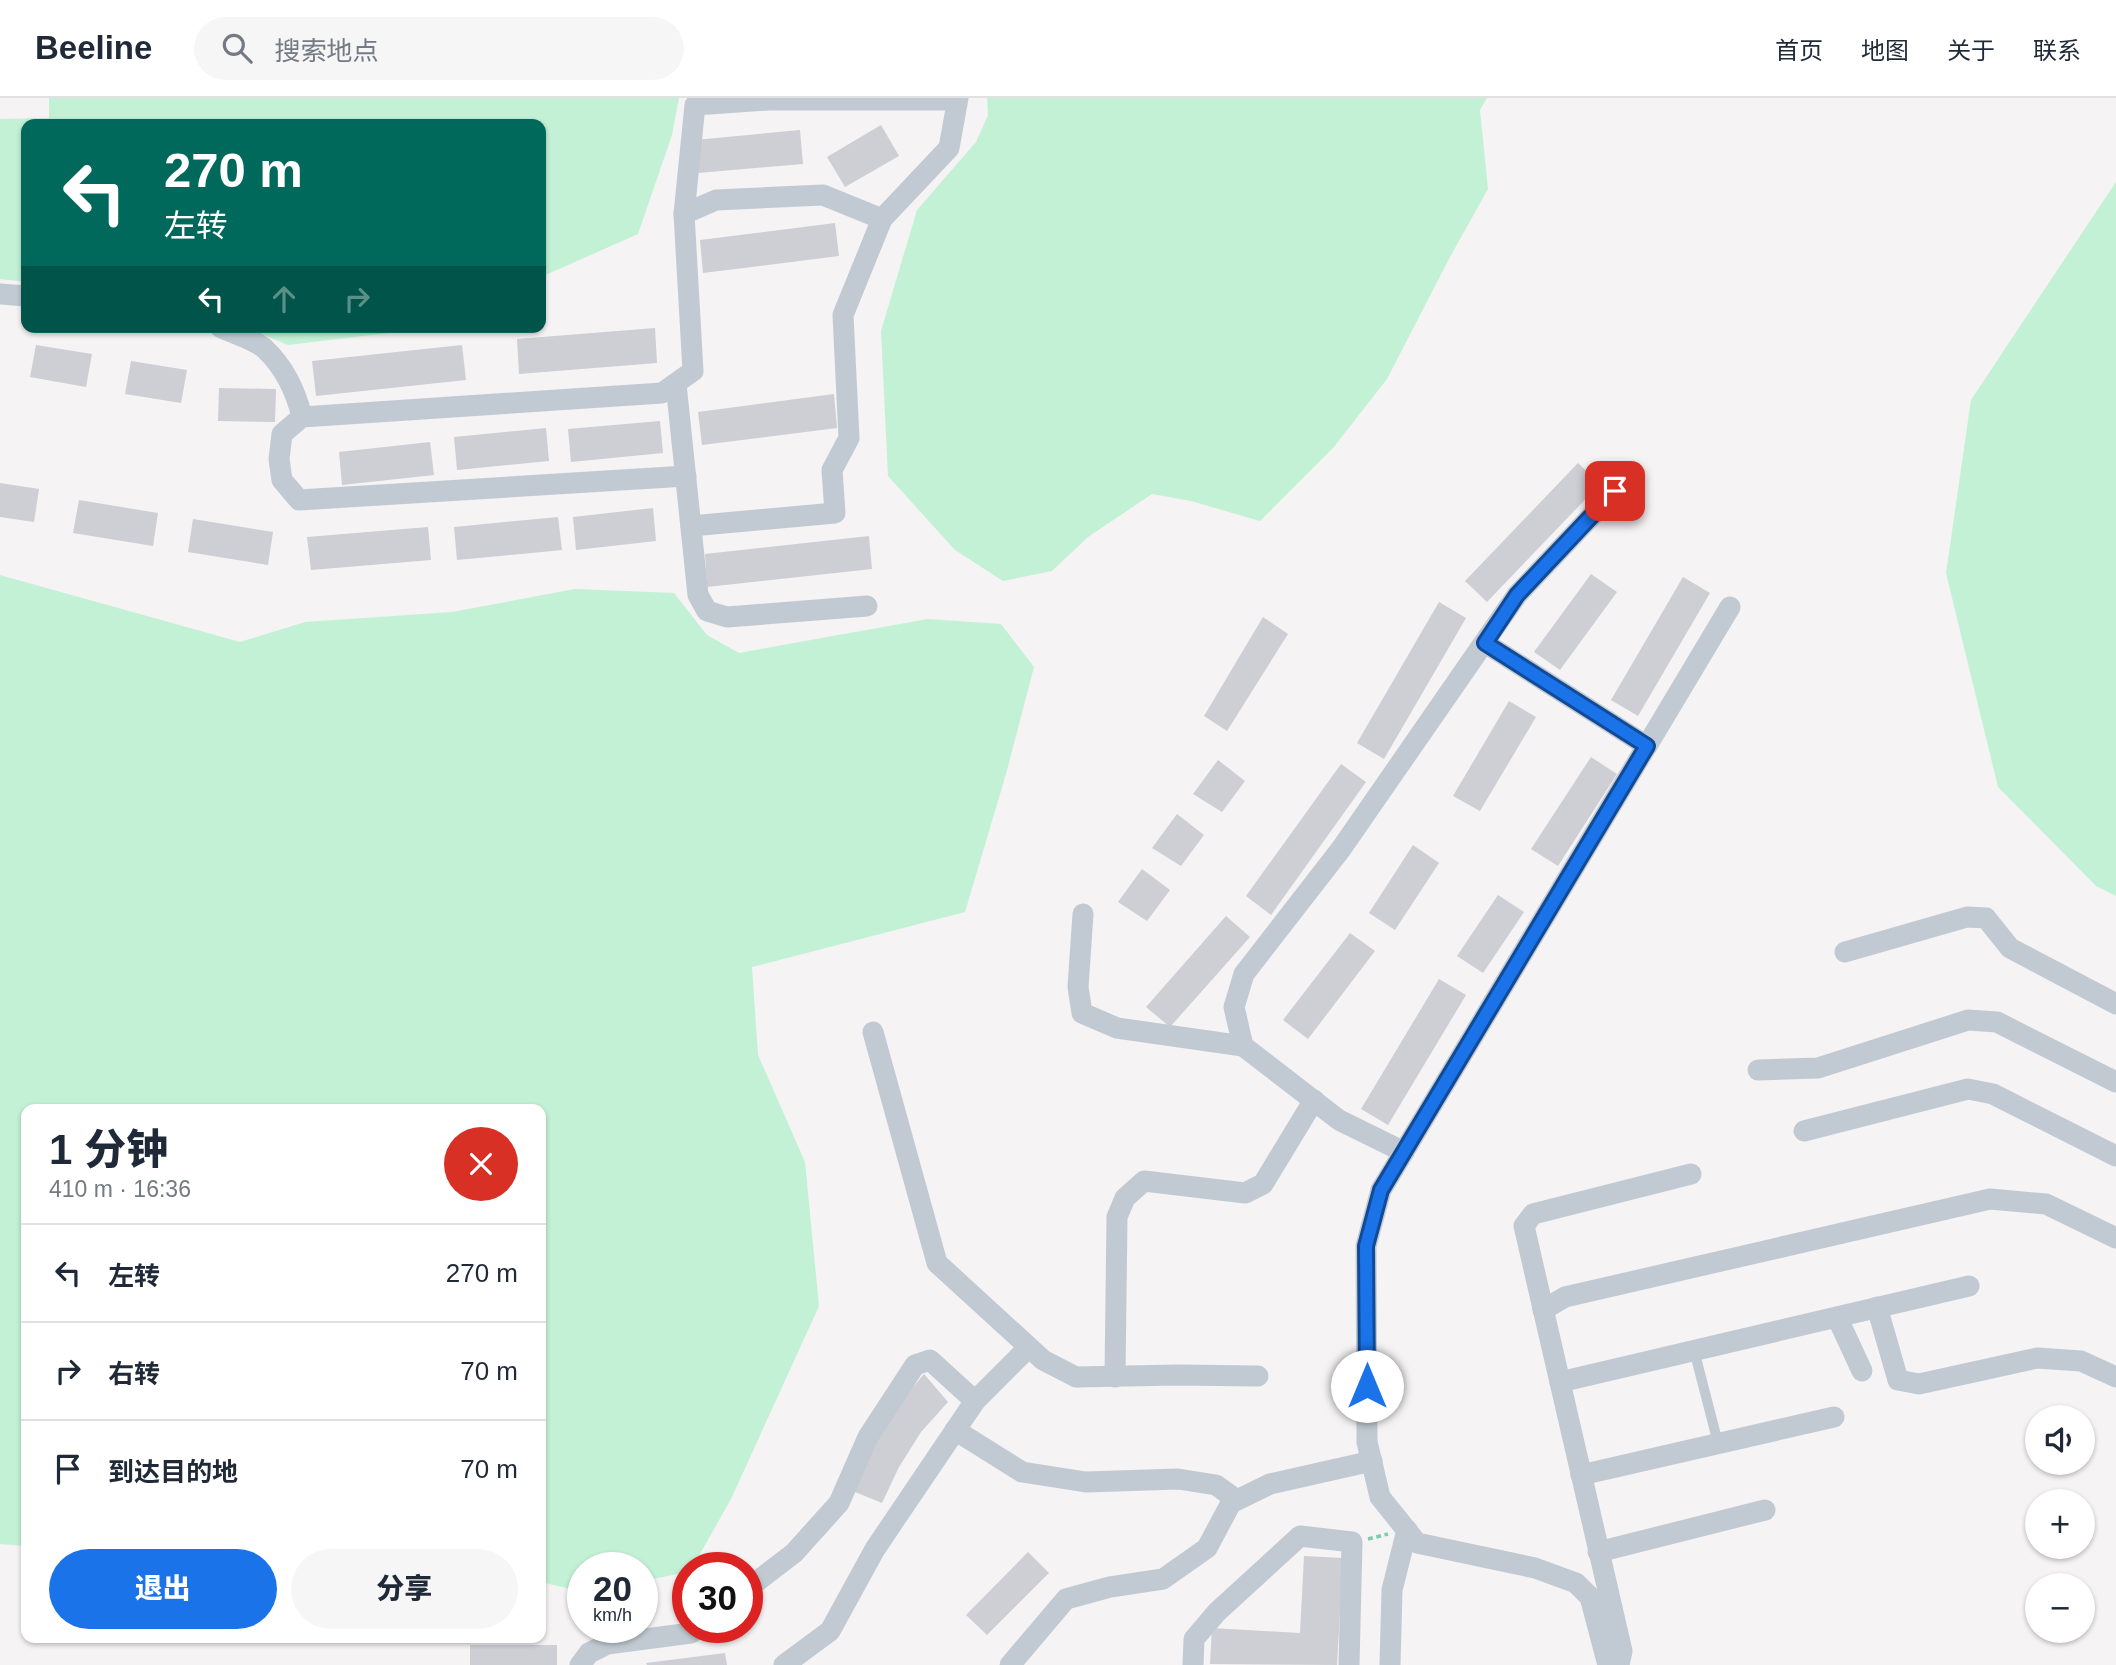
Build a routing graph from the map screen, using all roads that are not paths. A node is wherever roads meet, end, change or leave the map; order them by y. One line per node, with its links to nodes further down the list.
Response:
1 (851, 99): 2 (street); 3 (street)
2 (957, 99): 4 (street)
3 (684, 214): 4 (street); 8 (street)
4 (882, 219): 12 (street)
5 (0, 294): 6 (street)
6 (21, 296)
7 (233, 333): 9 (street)
8 (676, 384): 9 (street); 10 (street)
9 (302, 417): 10 (street)
10 (686, 476): 12 (street)
11 (1615, 491): 15 (street)
12 (691, 526): 13 (street)
13 (867, 606)
14 (1730, 607): 16 (street)
15 (1485, 643): 16 (street); 21 (street)
16 (1647, 746): 26 (street)
17 (1083, 914): 21 (street)
18 (1845, 952): 19 (street)
19 (2116, 1004)
20 (873, 1032): 38 (street)
21 (1243, 1045): 24 (street)
22 (1758, 1070): 23 (street)
23 (2116, 1082)
24 (1314, 1100): 26 (street); 38 (street)
25 (1804, 1131): 27 (street)
26 (1404, 1152): 45 (street)
27 (2116, 1156)
28 (1691, 1174): 32 (street)
29 (2116, 1238): 32 (street)
30 (1969, 1286): 31 (street)
31 (1877, 1307): 33 (street); 39 (street)
32 (1543, 1310): 40 (street)
33 (1837, 1317): 34 (street); 36 (street)
34 (1694, 1350): 40 (street); 44 (lane)
35 (1021, 1355): 41 (street)
36 (1862, 1371)
37 (1258, 1376): 38 (street)
38 (1115, 1377)
39 (2116, 1377)
40 (1560, 1382): 46 (street)
41 (975, 1401): 43 (street); 51 (street)
42 (1834, 1417): 44 (street)
43 (955, 1430): 47 (street); 54 (street)
44 (1718, 1443): 46 (street)
45 (1372, 1461): 47 (street); 49 (street)
46 (1581, 1475): 50 (street)
47 (1237, 1500): 55 (street)
48 (1765, 1510): 50 (street)
49 (1407, 1530): 58 (street); 59 (street)
50 (1598, 1552): 60 (street)
51 (763, 1577)
52 (672, 1635): 53 (street)
53 (580, 1665)
54 (784, 1665)
55 (1010, 1665)
56 (1193, 1665): 57 (street)
57 (1349, 1665)
58 (1390, 1665)
59 (1608, 1665)
60 (1619, 1665)

